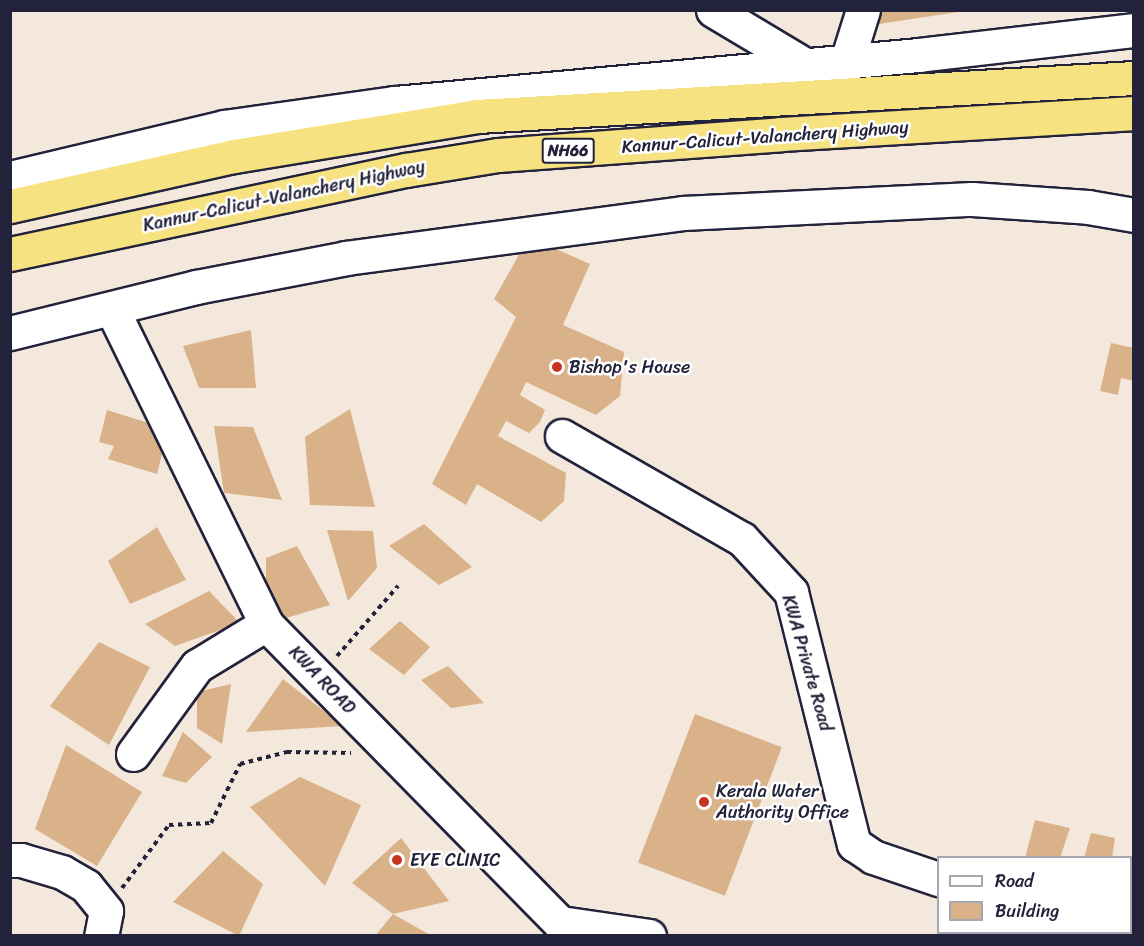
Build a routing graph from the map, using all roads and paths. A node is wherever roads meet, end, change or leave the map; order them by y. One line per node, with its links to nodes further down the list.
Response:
1 (713, 10): 5 (street)
2 (863, 10): 4 (street)
3 (1134, 30): 4 (street)
4 (848, 61): 5 (street)
5 (805, 65): 8 (street)
6 (1134, 78): 9 (highway, Kannur-Calicut-Valanchery Highway / NH66)
7 (1134, 113): 11 (highway, Kannur-Calicut-Valanchery Highway / NH66)
8 (10, 177)
9 (10, 206)
10 (1134, 215): 12 (street)
11 (10, 254)
12 (112, 309): 13 (street); 16 (street, KWA ROAD)
13 (10, 333)
14 (562, 436): 21 (street, KWA Private Road)
15 (398, 586): 17 (path)
16 (266, 624): 17 (street, KWA ROAD); 19 (street)
17 (319, 677): 18 (street, KWA ROAD)
18 (393, 753): 22 (path); 23 (street, KWA ROAD)
19 (133, 754)
20 (10, 861): 22 (street)
21 (937, 878)
22 (103, 925)
23 (557, 929): 24 (street, KWA ROAD)
24 (649, 936)

